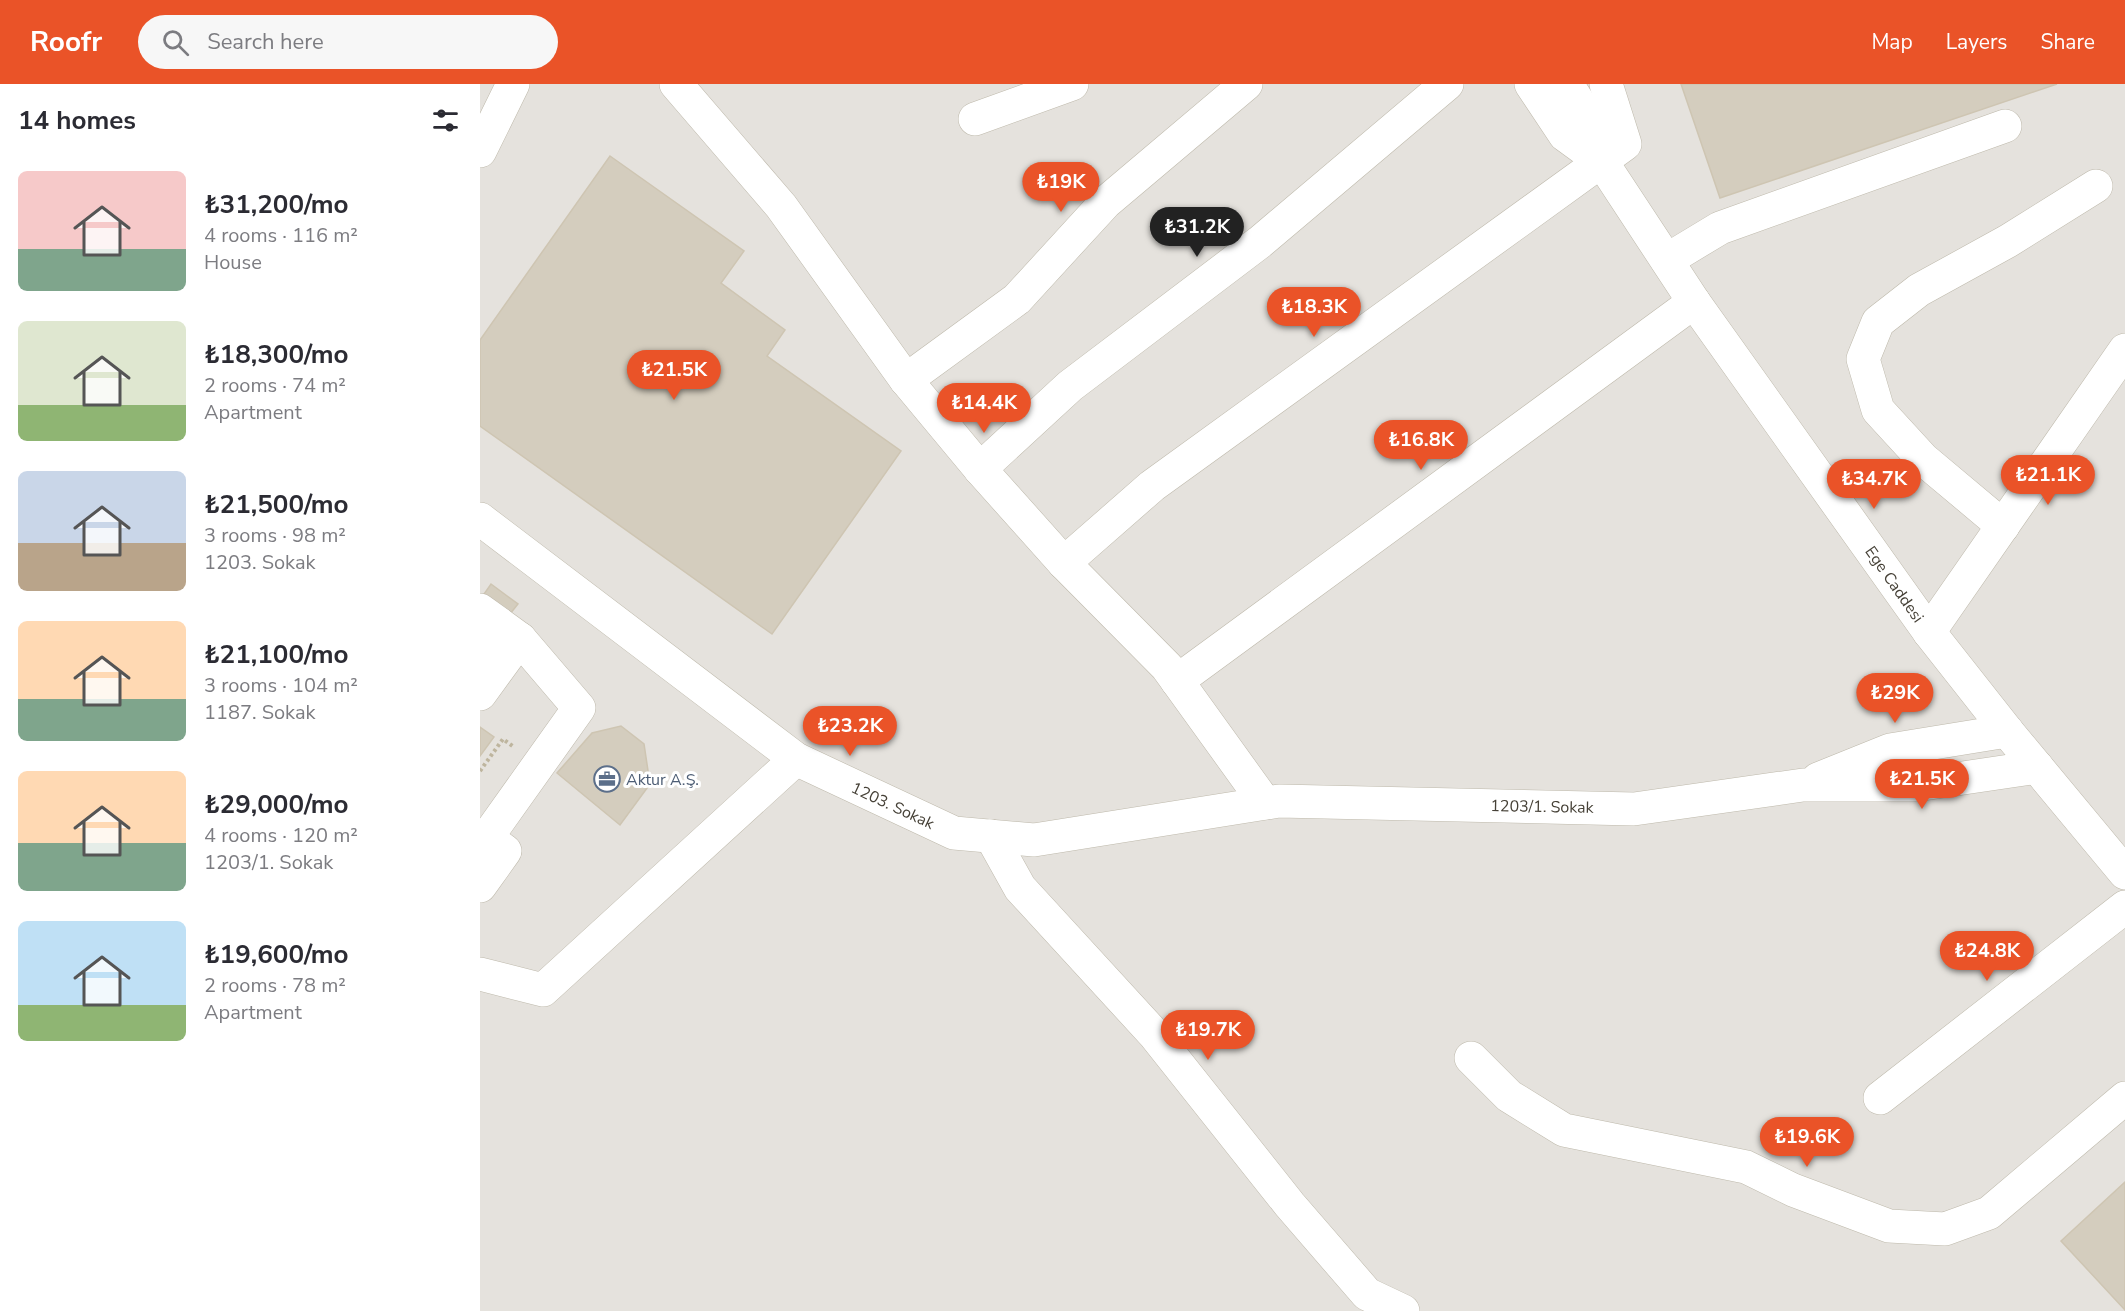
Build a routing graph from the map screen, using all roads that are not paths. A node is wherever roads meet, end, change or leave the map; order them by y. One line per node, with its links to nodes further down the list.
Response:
1 (513, 84): 11 (street)
2 (676, 84): 17 (street)
3 (1072, 84): 9 (street)
4 (1246, 84): 17 (street)
5 (1447, 84): 18 (street)
6 (1531, 84): 12 (street)
7 (1568, 84): 12 (street)
8 (1606, 84): 12 (street)
9 (975, 119)
10 (2006, 126): 14 (street)
11 (480, 151)
12 (1602, 162): 14 (street, Ege Caddesi); 21 (street)
13 (2096, 186): 20 (street)
14 (1666, 260): 15 (street, Ege Caddesi)
15 (1694, 302): 23 (street, Ege Caddesi); 25 (street)
16 (2125, 350): 20 (street)
17 (906, 380): 18 (street)
18 (980, 469): 21 (street)
19 (480, 519): 28 (street, 1203. Sokak)
20 (2003, 526): 23 (street)
21 (1064, 563): 25 (street)
22 (500, 624): 24 (street); 26 (street); 33 (street)
23 (1929, 632): 27 (street, Ege Caddesi)
24 (480, 650)
25 (1177, 681): 31 (street)
26 (480, 694)
27 (2007, 731): 29 (street, Ege Caddesi); 30 (street, 1203/1. Sokak)
28 (796, 759): 32 (street, 1203. Sokak); 37 (street)
29 (2037, 767): 30 (street, 1203/1. Sokak); 34 (street, Ege Caddesi)
30 (1803, 785): 31 (street, 1203/1. Sokak)
31 (1272, 802): 32 (street, 1203. Sokak)
32 (991, 836): 41 (street)
33 (488, 842): 35 (street)
34 (2125, 873)
35 (480, 886)
36 (2125, 907): 39 (street)
37 (480, 974)
38 (1471, 1058): 40 (street)
39 (1880, 1098)
40 (2125, 1098)
41 (1403, 1311)

